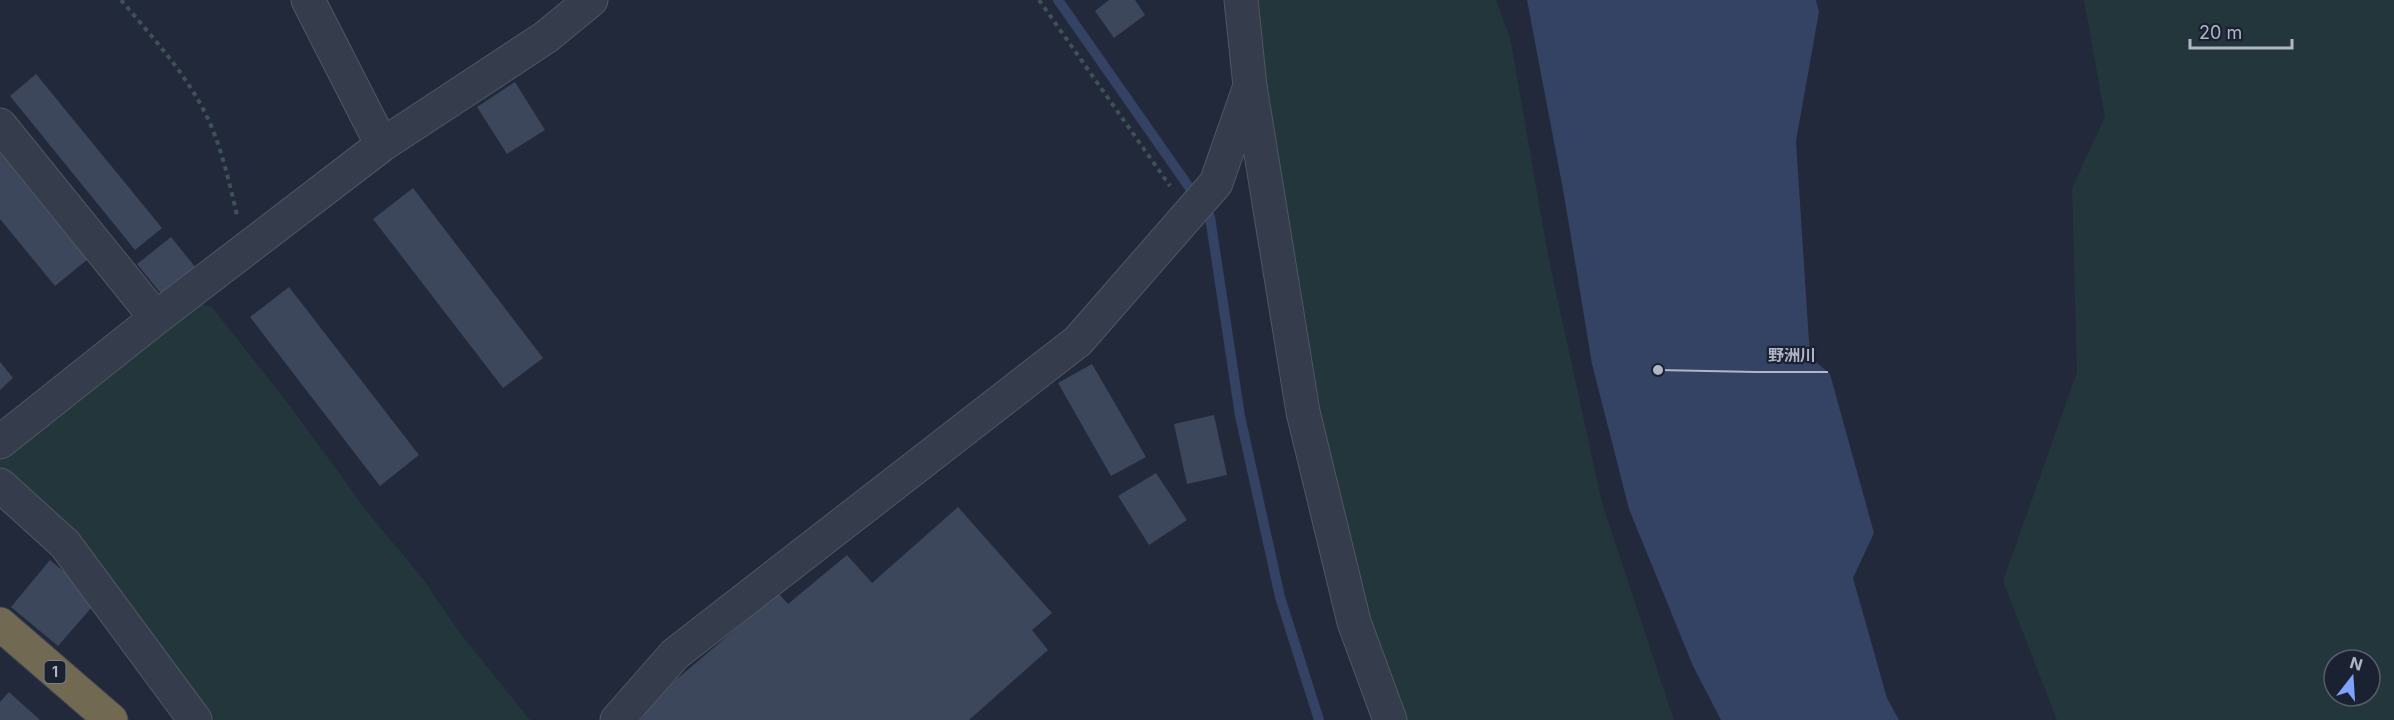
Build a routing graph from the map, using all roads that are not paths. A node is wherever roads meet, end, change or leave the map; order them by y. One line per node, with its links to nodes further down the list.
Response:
1 (308, 0): 6 (lane)
2 (591, 0): 6 (lane)
3 (1241, 0): 4 (lane)
4 (1250, 86): 13 (lane); 14 (lane)
5 (0, 125): 7 (lane)
6 (382, 145): 7 (lane)
7 (156, 318): 8 (lane)
8 (0, 442)
9 (0, 485): 12 (lane)
10 (0, 624): 11 (highway, 1)
11 (111, 720)
12 (195, 720)
13 (617, 720)
14 (1390, 720)

